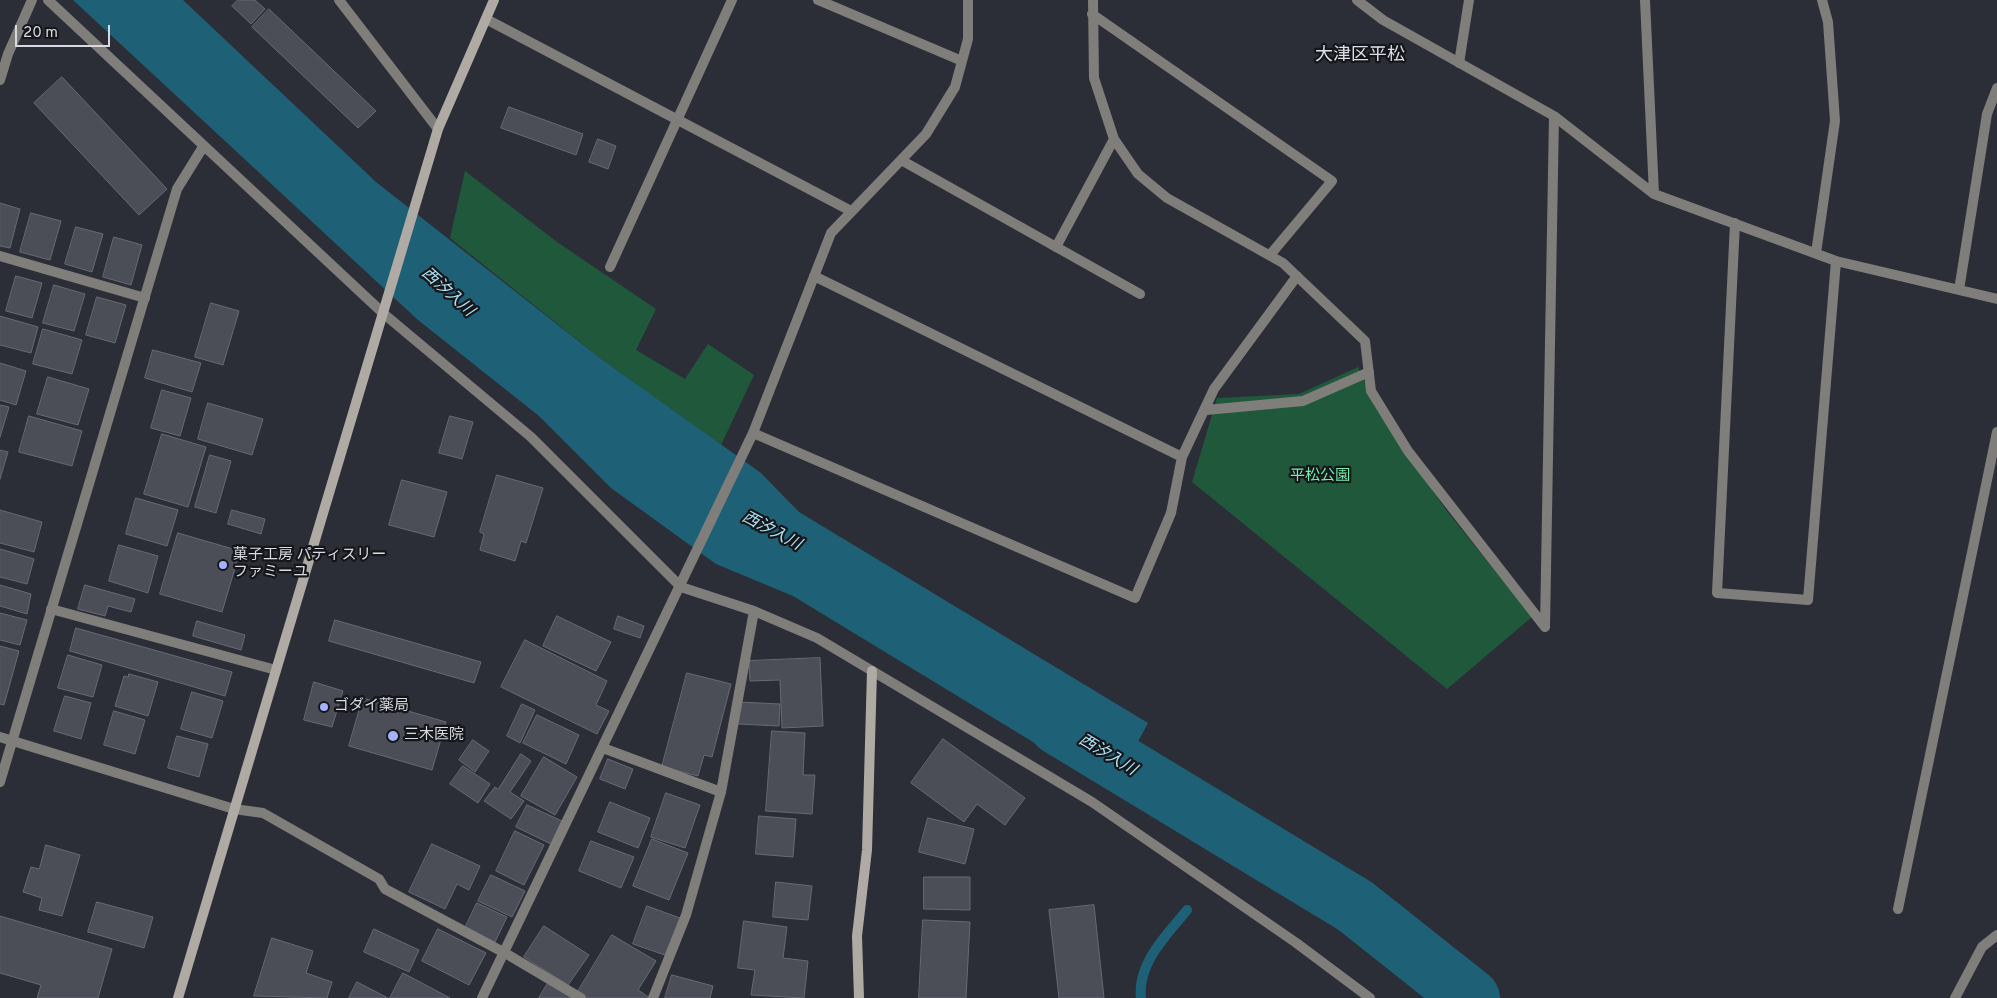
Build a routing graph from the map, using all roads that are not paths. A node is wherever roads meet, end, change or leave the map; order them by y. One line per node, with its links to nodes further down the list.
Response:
1 (32, 0): 17 (street)
2 (48, 0): 23 (street)
3 (339, 0): 21 (street)
4 (494, 0): 14 (street)
5 (732, 0): 20 (street)
6 (818, 0): 15 (street)
7 (968, 0): 15 (street)
8 (1093, 0): 13 (street)
9 (1357, 0): 16 (street)
10 (1469, 0): 16 (street)
11 (1645, 0): 25 (street)
12 (1822, 0): 29 (street)
13 (1092, 14): 22 (street); 30 (street)
14 (486, 19): 20 (street); 21 (street)
15 (962, 61): 24 (street)
16 (1459, 63): 19 (street)
17 (0, 80)
18 (1997, 88): 36 (street)
19 (1554, 116): 25 (street); 41 (street)
20 (678, 120): 26 (street); 33 (street)
21 (438, 129): 40 (street)
22 (1114, 139): 28 (street); 30 (street)
23 (202, 147): 38 (street); 40 (street)
24 (900, 160): 26 (street); 28 (street)
25 (1654, 194): 27 (street)
26 (851, 211): 34 (street)
27 (1735, 223): 29 (street); 32 (street)
28 (1056, 247): 37 (street)
29 (1816, 253): 32 (street)
30 (1270, 255): 35 (street)
31 (0, 256): 38 (street)
32 (1836, 261): 36 (street)
33 (610, 267)
34 (814, 276): 44 (street); 45 (street)
35 (1297, 276): 41 (street); 42 (street)
36 (1959, 290): 39 (street)
37 (1140, 294)
38 (145, 298): 47 (street)
39 (1997, 299)
40 (384, 314): 46 (street); 49 (street)
41 (1368, 372): 42 (street)
42 (1206, 410): 45 (street)
43 (1997, 432): 57 (street)
44 (753, 433): 45 (street); 46 (street)
45 (1182, 457)
46 (681, 587): 48 (street); 53 (street)
47 (51, 609): 49 (street); 52 (street)
48 (754, 611): 50 (street); 55 (street)
49 (276, 670): 56 (street)
50 (872, 671): 64 (street); 65 (street)
51 (0, 737): 52 (street)
52 (12, 741): 54 (street); 56 (street)
53 (603, 748): 55 (street); 59 (street)
54 (0, 782)
55 (721, 792): 63 (street)
56 (234, 809): 59 (street); 60 (street)
57 (1898, 909)
58 (1997, 935): 66 (street)
59 (505, 953): 61 (street); 62 (street)
60 (178, 998)
61 (482, 998)
62 (581, 998)
63 (653, 998)
64 (860, 998)
65 (1370, 998)
66 (1955, 998)

